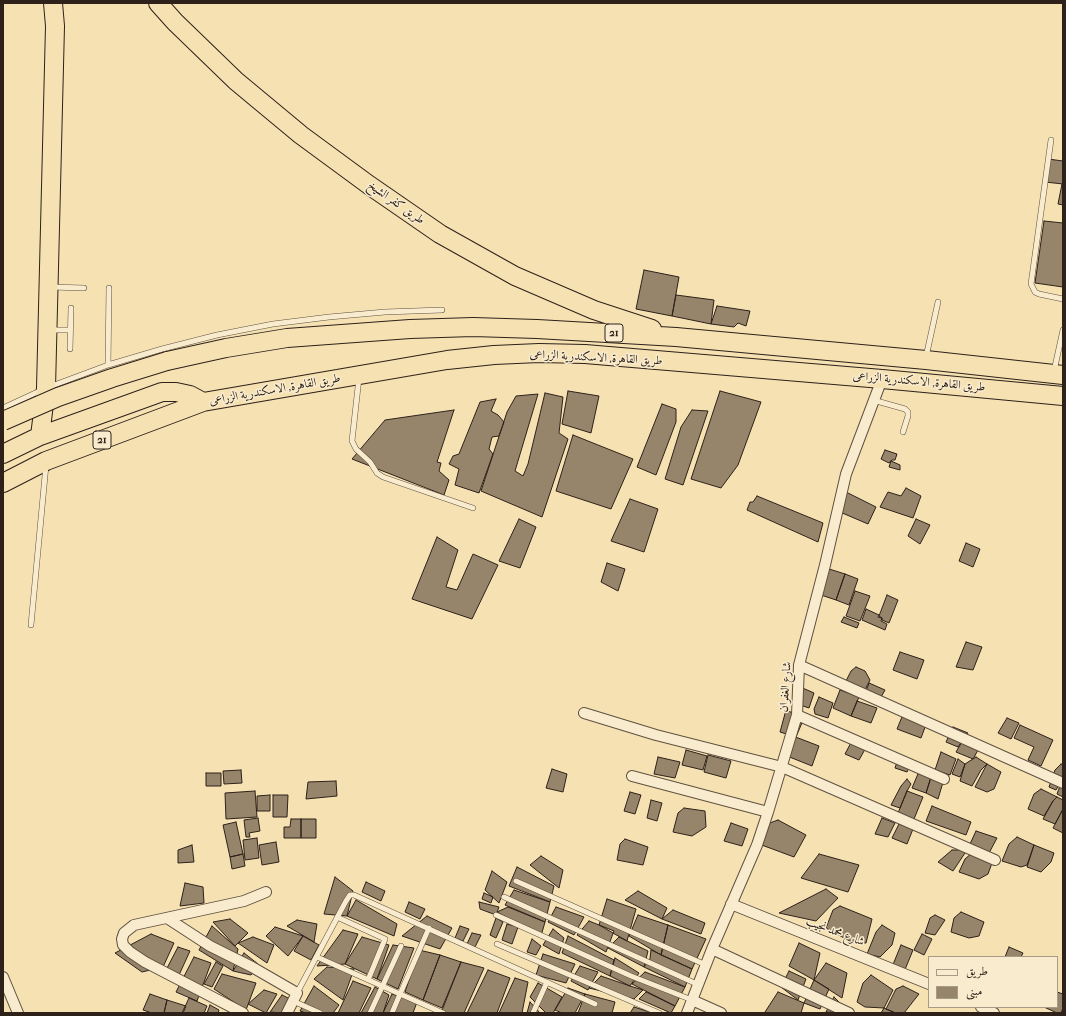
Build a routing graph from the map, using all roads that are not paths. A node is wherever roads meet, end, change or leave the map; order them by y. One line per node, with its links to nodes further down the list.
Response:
1 (53, 3): 4 (highway)
2 (158, 3): 14 (highway, طريق كفر الشيخ)
3 (1051, 140): 7 (lane)
4 (48, 287): 5 (lane); 11 (highway)
5 (84, 288)
6 (109, 288): 17 (lane)
7 (1063, 299)
8 (938, 302): 16 (lane)
9 (71, 308): 12 (lane)
10 (442, 310): 17 (lane)
11 (47, 330): 12 (lane); 21 (highway)
12 (70, 330): 15 (lane)
13 (1063, 330): 18 (lane)
14 (676, 337): 16 (highway, طريق القاهرة, الاسكندرية الزراعى / 21); 26 (highway, طريق القاهرة, الاسكندرية الزراعى / 21, bridge)
15 (70, 349)
16 (926, 360): 18 (highway, طريق القاهرة, الاسكندرية الزراعى / 21)
17 (108, 365): 21 (lane)
18 (1058, 374)
19 (359, 375): 20 (highway, طريق القاهرة, الاسكندرية الزراعى / 21); 24 (highway, طريق القاهرة, الاسكندرية الزراعى / 21); 32 (lane)
20 (882, 379): 22 (highway, طريق القاهرة, الاسكندرية الزراعى / 21); 23 (street, شارع الغفران)
21 (46, 388): 25 (lane); 28 (highway)
22 (1063, 396)
23 (873, 400): 27 (lane); 34 (street, شارع الغفران)
24 (203, 402): 28 (highway); 30 (highway, طريق القاهرة, الاسكندرية الزراعى / 21)
25 (3, 408)
26 (3, 421)
27 (903, 432)
28 (40, 436): 29 (highway)
29 (3, 454)
30 (46, 461): 31 (highway, طريق القاهرة, الاسكندرية الزراعى / 21); 33 (lane)
31 (3, 483)
32 (473, 508)
33 (31, 625)
34 (799, 665): 36 (street, شارع الغفران); 40 (street)
35 (584, 713): 37 (street)
36 (797, 715): 37 (street, شارع الغفران); 39 (street)
37 (782, 767): 41 (street, شارع الغفران); 42 (street)
38 (632, 776): 41 (street)
39 (944, 779)
40 (1063, 783)
41 (768, 812): 46 (street, شارع الغفران)
42 (995, 860)
43 (516, 881): 55 (lane)
44 (266, 892): 49 (street)
45 (504, 897): 60 (lane)
46 (732, 904): 53 (street, شارع الغفران); 59 (street, شارع محمد نجيب)
47 (496, 915): 64 (lane)
48 (338, 917): 50 (lane); 54 (lane); 57 (lane)
49 (167, 918): 63 (street); 68 (street)
50 (429, 928): 58 (lane); 62 (lane)
51 (497, 944): 75 (lane)
52 (401, 946): 61 (lane)
53 (712, 949): 55 (street, شارع الغفران); 78 (street)
54 (317, 958): 57 (lane); 63 (lane)
55 (706, 966): 60 (street, شارع الغفران)
56 (3, 977): 67 (street)
57 (368, 980): 61 (lane)
58 (547, 982): 65 (lane); 74 (lane)
59 (928, 984)
60 (698, 985): 64 (street, شارع الغفران)
61 (382, 986): 62 (lane); 71 (lane)
62 (400, 994): 72 (lane); 73 (lane)
63 (295, 997): 69 (street); 70 (lane)
64 (692, 1000): 76 (street, شارع الغفران); 77 (street)
65 (595, 1004)
66 (983, 1008): 79 (street)
67 (18, 1013)
68 (243, 1013)
69 (287, 1013)
70 (320, 1013)
71 (370, 1013)
72 (392, 1013)
73 (443, 1013)
74 (533, 1013)
75 (660, 1013)
76 (687, 1013)
77 (721, 1013)
78 (849, 1013)
79 (994, 1013)

